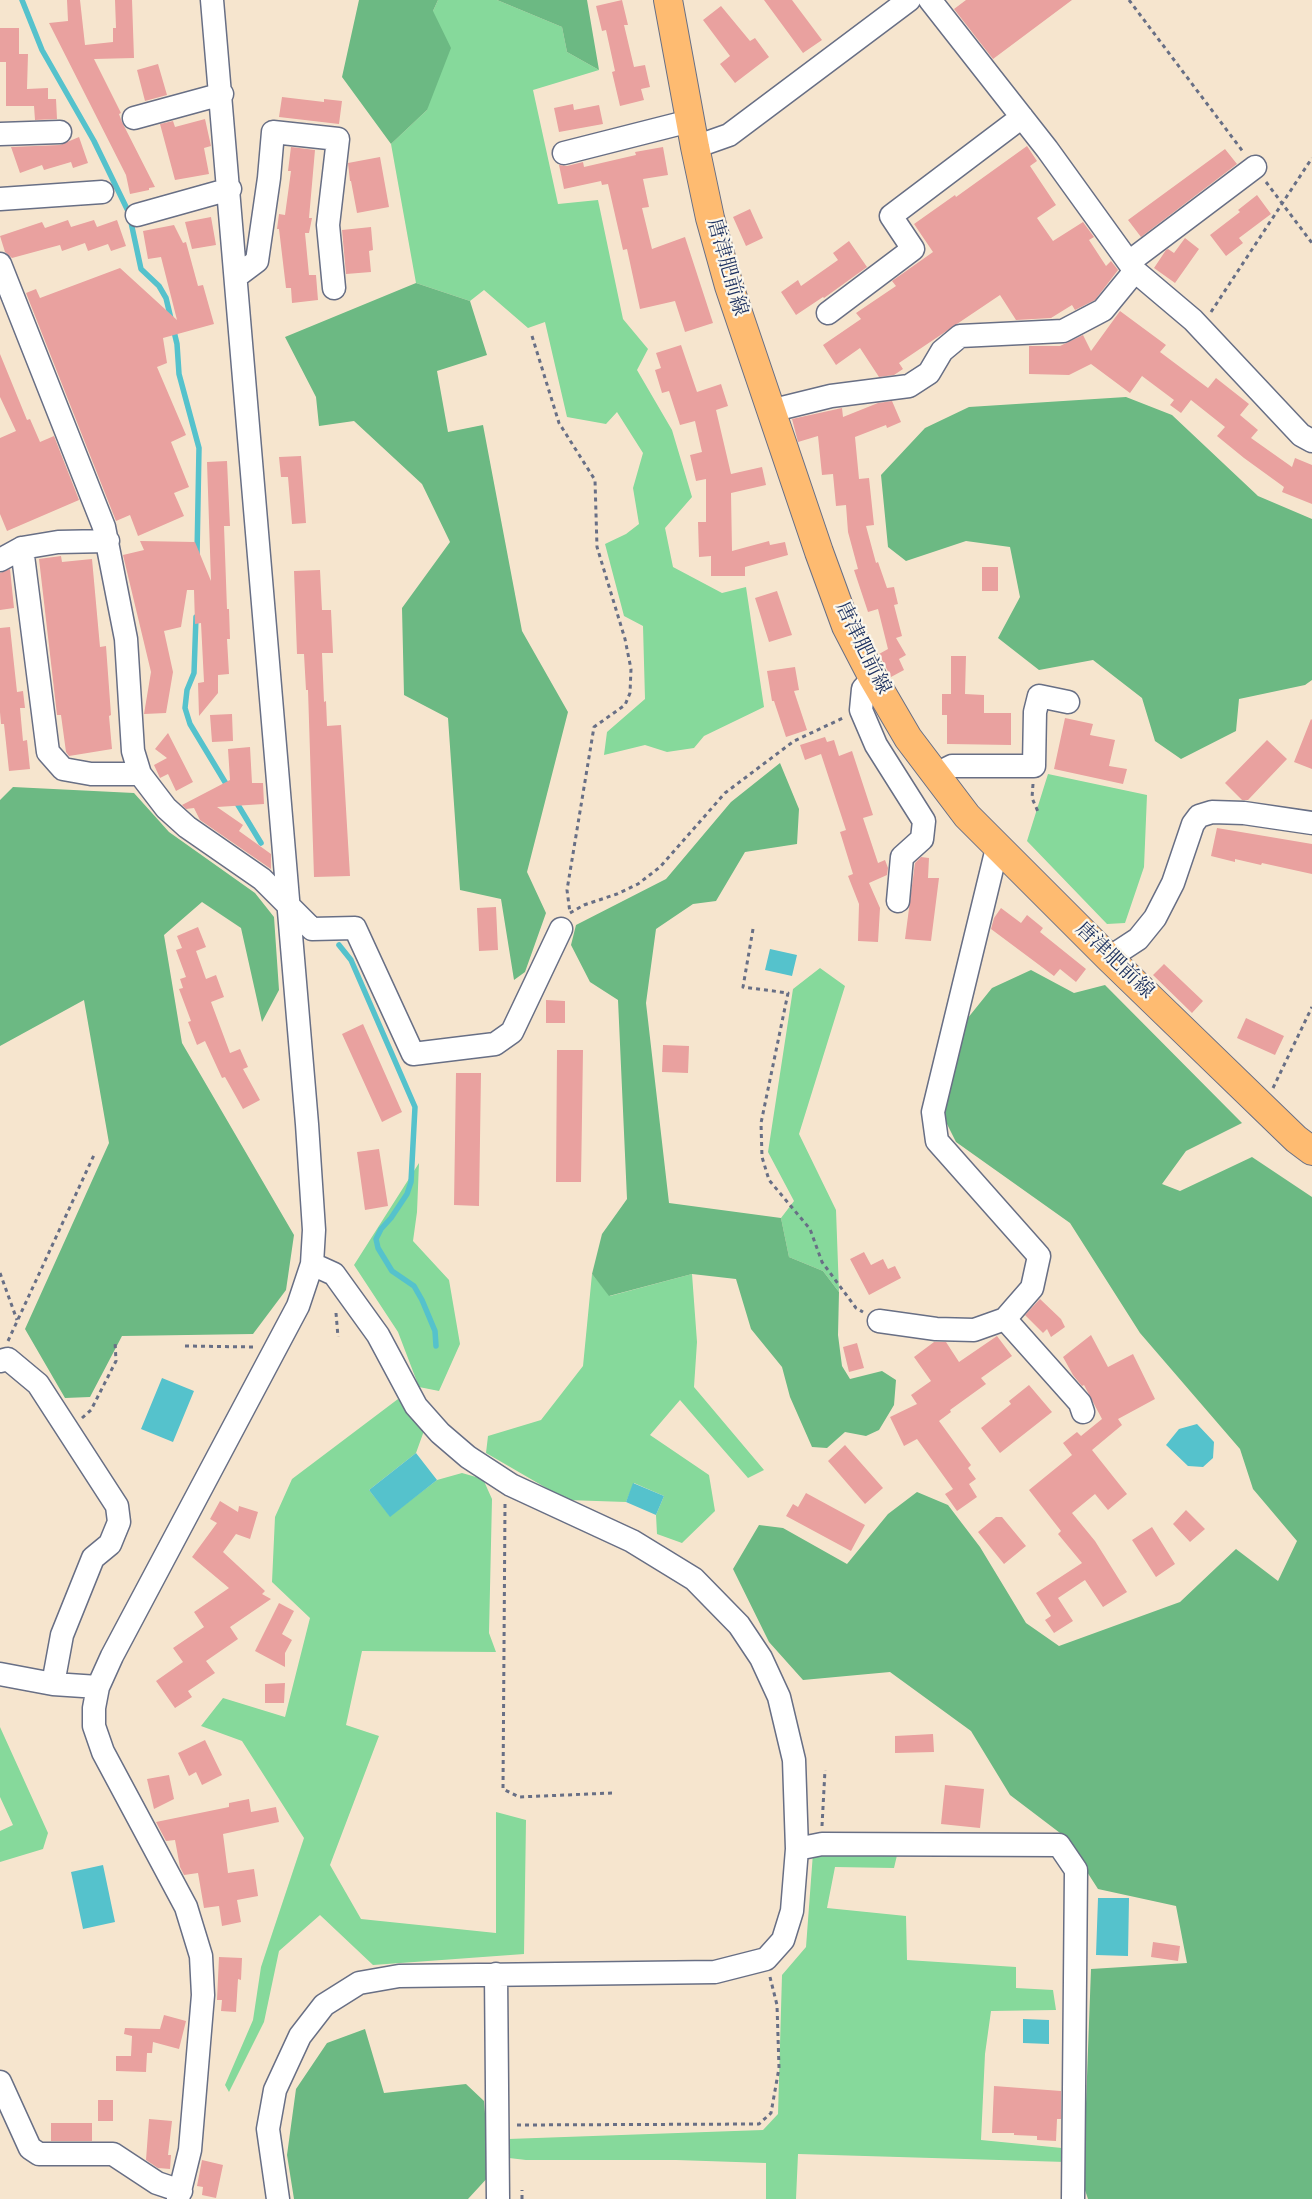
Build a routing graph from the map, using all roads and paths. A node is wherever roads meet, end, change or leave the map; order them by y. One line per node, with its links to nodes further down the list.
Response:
1 (212, 0): 6 (street)
2 (668, 0): 11 (main road, 唐津肥前線)
3 (908, 0): 11 (street)
4 (930, 0): 7 (street)
5 (1129, 0): 14 (path)
6 (222, 94): 8 (street); 15 (street)
7 (1022, 117): 22 (street); 25 (street)
8 (134, 118)
9 (60, 132): 10 (street)
10 (0, 134)
11 (692, 134): 12 (street); 28 (main road, 唐津肥前線)
12 (564, 153)
13 (1312, 158): 18 (path)
14 (1255, 167): 18 (path); 22 (street)
15 (230, 190): 19 (street); 23 (street)
16 (102, 192): 17 (street)
17 (0, 199)
18 (1282, 204): 20 (path); 26 (path)
19 (137, 215)
20 (1312, 243)
21 (0, 264): 30 (street)
22 (1132, 266): 26 (street); 28 (street)
23 (237, 276): 24 (street); 43 (street)
24 (334, 288)
25 (828, 312)
26 (1193, 320): 29 (street)
27 (532, 336): 44 (path)
28 (770, 411): 33 (main road, 唐津肥前線)
29 (1312, 441)
30 (108, 540): 31 (street); 37 (street)
31 (22, 548): 32 (street); 37 (street)
32 (0, 560)
33 (872, 678): 35 (street); 38 (main road, 唐津肥前線)
34 (1068, 702): 36 (street)
35 (861, 710): 42 (street); 44 (path)
36 (1034, 766): 38 (street); 39 (path)
37 (140, 774): 43 (street)
38 (934, 775): 41 (main road, 唐津肥前線)
39 (1039, 814)
40 (1312, 823): 46 (street)
41 (997, 848): 46 (main road, 唐津肥前線); 53 (street)
42 (898, 901)
43 (289, 906): 44 (street); 51 (street)
44 (565, 921)
45 (753, 929): 55 (path)
46 (1109, 958): 49 (main road, 唐津肥前線)
47 (1312, 1007): 48 (path)
48 (1272, 1089)
49 (1312, 1151)
50 (94, 1155): 54 (path)
51 (312, 1264): 58 (street); 62 (street)
52 (0, 1273): 54 (path)
53 (1004, 1318): 55 (street); 60 (street)
54 (18, 1321): 59 (path)
55 (879, 1321)
56 (115, 1341): 61 (path)
57 (185, 1346): 58 (path)
58 (276, 1348): 65 (street)
59 (4, 1360): 61 (street)
60 (1083, 1412)
61 (68, 1431): 64 (street)
62 (511, 1485): 67 (path); 69 (street)
63 (0, 1674): 64 (street)
64 (53, 1684): 65 (street)
65 (98, 1687): 75 (street)
66 (825, 1770): 68 (path)
67 (612, 1792)
68 (822, 1844): 69 (street); 79 (street)
69 (797, 1849): 70 (street)
70 (766, 1959): 71 (street); 73 (path)
71 (496, 1974): 73 (street); 76 (street)
72 (0, 2082): 75 (street)
73 (498, 2125): 77 (street)
74 (522, 2190): 78 (path)
75 (180, 2195)
76 (278, 2199)
77 (498, 2199)
78 (522, 2199)
79 (1073, 2199)

